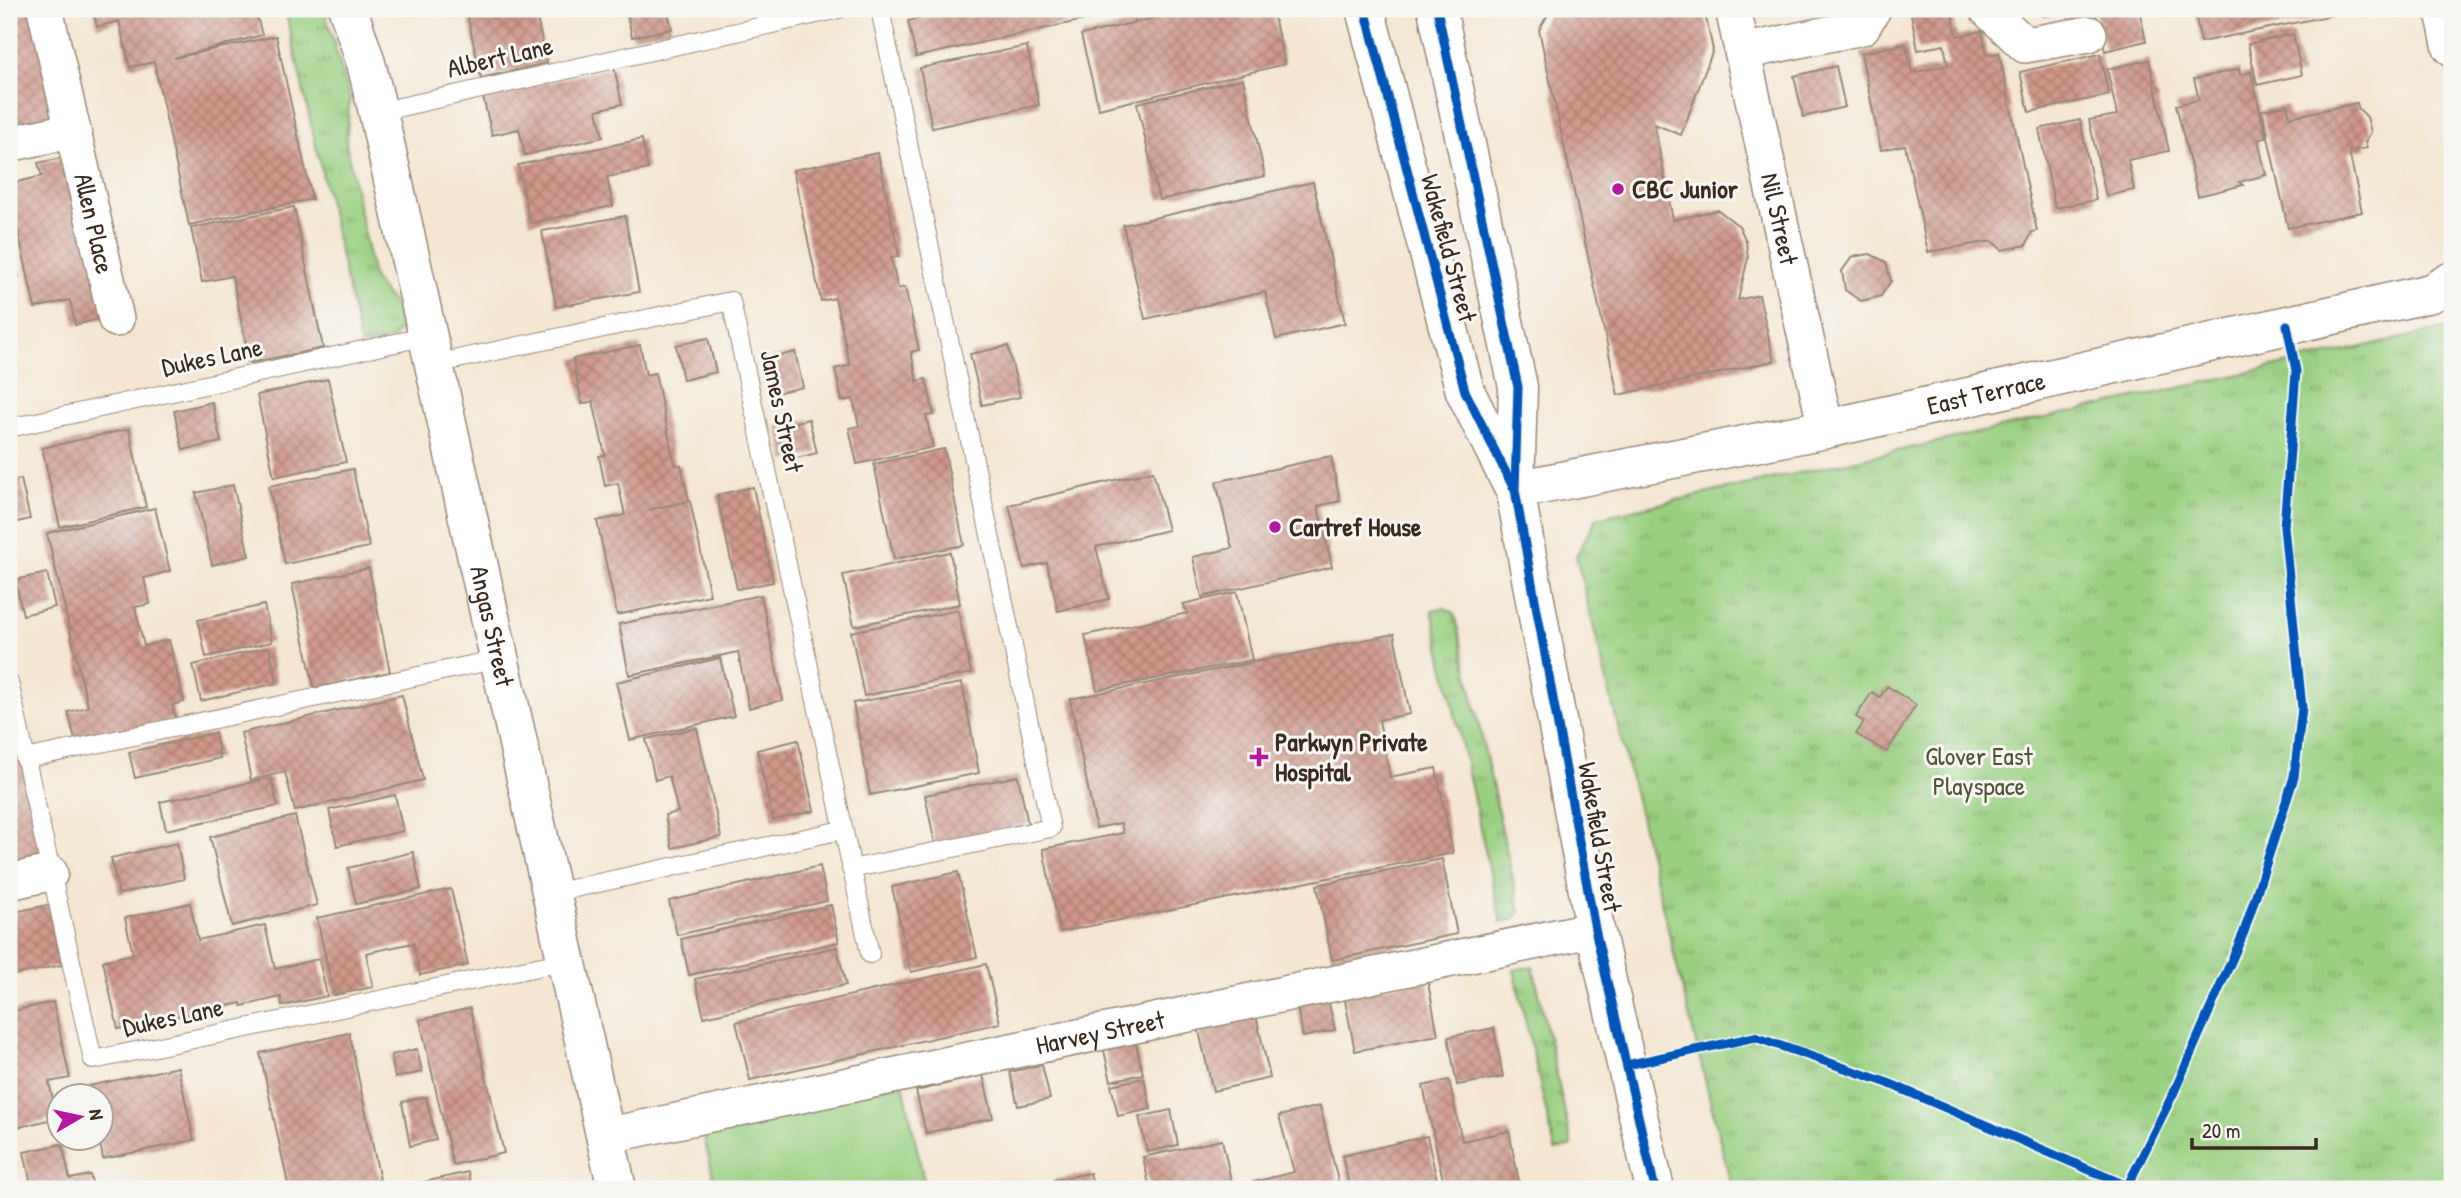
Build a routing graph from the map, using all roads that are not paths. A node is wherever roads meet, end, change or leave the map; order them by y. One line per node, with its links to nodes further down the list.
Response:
1 (45, 9): 17 (street, Allen Place)
2 (348, 9): 15 (street, Angas Street)
3 (364, 9): 15 (street, Angas Street)
4 (839, 9): 16 (lane, Albert Lane)
5 (880, 9): 29 (lane)
6 (1365, 9): 24 (street, Wakefield Street)
7 (1437, 9): 24 (street, Wakefield Street)
8 (1733, 9): 14 (street, Nil Street)
9 (1873, 9): 14 (street)
10 (1987, 9): 12 (street)
11 (2444, 9): 13 (street)
12 (2089, 34)
13 (2452, 46)
14 (1742, 52): 23 (street, Nil Street)
15 (366, 63): 16 (street, Angas Street)
16 (378, 112): 21 (street, Angas Street)
17 (73, 130): 18 (street); 20 (street, Allen Place)
18 (9, 144)
19 (2452, 281): 23 (street, East Terrace)
20 (116, 319)
21 (430, 350): 22 (lane, Dukes Lane); 25 (street, Angas Street); 28 (lane, James Street)
22 (9, 428)
23 (1826, 429): 24 (street, East Terrace)
24 (1515, 490): 33 (street, Wakefield Street)
25 (499, 659): 27 (lane); 32 (street, Angas Street)
26 (9, 683): 27 (lane, Dukes Lane)
27 (19, 749): 30 (lane, Dukes Lane)
28 (842, 830): 29 (lane, James Street); 32 (lane)
29 (851, 869): 34 (lane, James Street)
30 (50, 873): 31 (street); 35 (lane, Dukes Lane)
31 (9, 882)
32 (552, 893): 35 (street, Angas Street)
33 (1595, 929): 36 (street, Harvey Street); 38 (street, Wakefield Street)
34 (870, 954)
35 (566, 961): 36 (street, Angas Street)
36 (605, 1136): 37 (street, Angas Street)
37 (617, 1189)
38 (1655, 1189)

